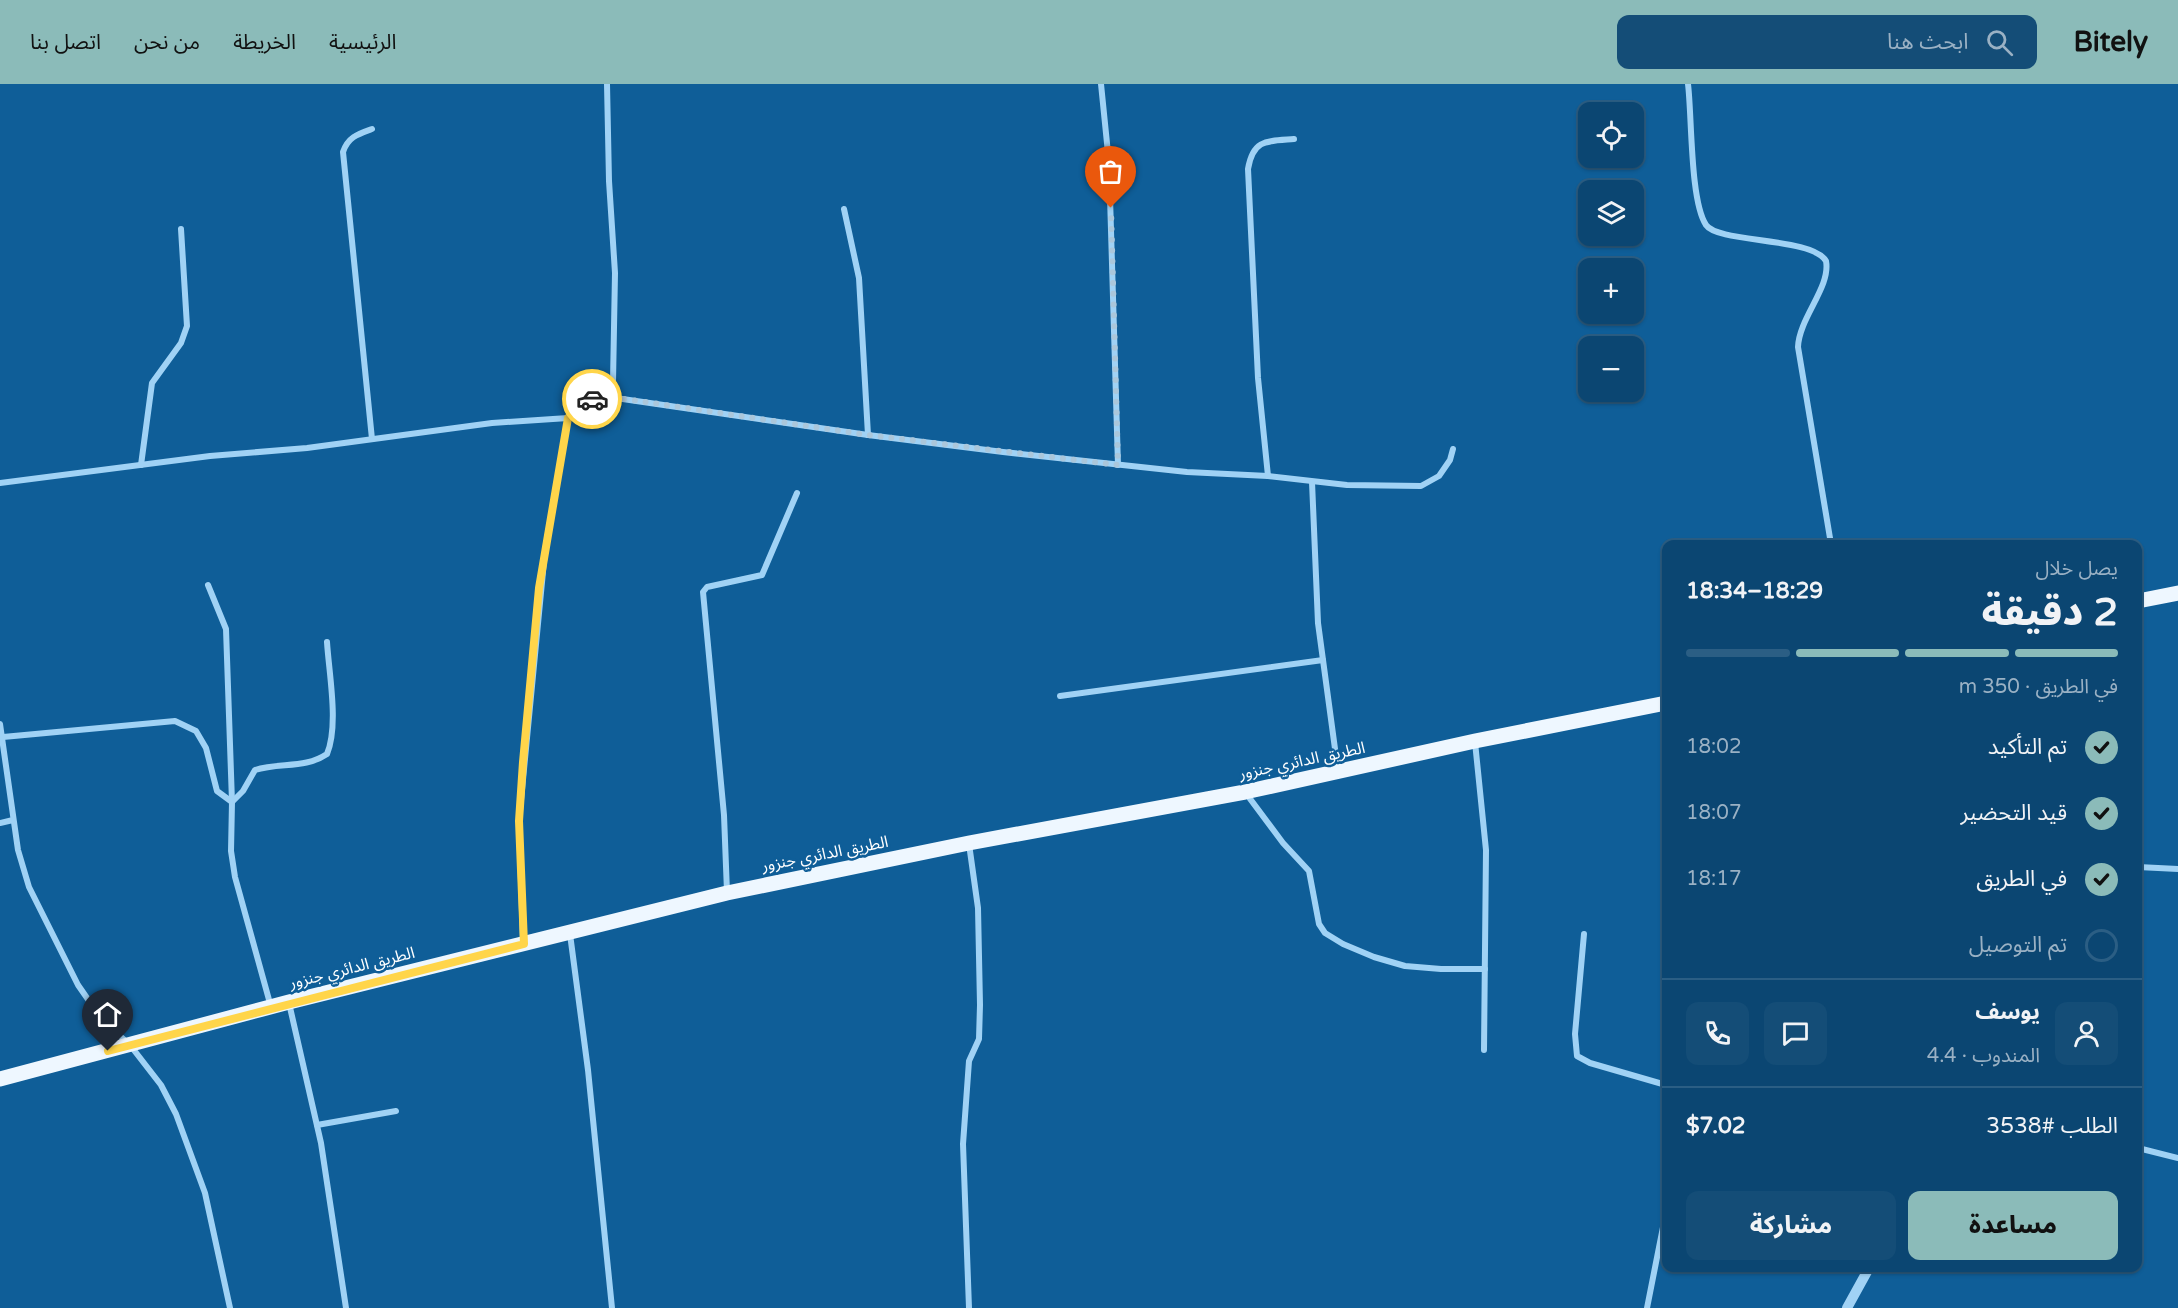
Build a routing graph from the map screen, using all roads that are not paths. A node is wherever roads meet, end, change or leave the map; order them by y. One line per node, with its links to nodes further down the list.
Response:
1 (608, 84): 8 (street)
2 (1101, 84): 14 (street)
3 (1688, 84): 19 (street)
4 (372, 129): 11 (street)
5 (1294, 138): 15 (street)
6 (844, 209): 10 (street)
7 (181, 229): 13 (street)
8 (609, 397): 9 (street); 10 (street)
9 (568, 418): 11 (street); 41 (street)
10 (868, 435): 14 (street)
11 (372, 439): 13 (street)
12 (1453, 449): 16 (street)
13 (141, 465): 17 (street)
14 (1118, 465): 15 (street)
15 (1268, 476): 16 (street)
16 (1312, 482): 24 (street)
17 (0, 483)
18 (796, 493): 38 (street)
19 (1830, 540)
20 (208, 585): 32 (street)
21 (2178, 592): 22 (main road)
22 (2142, 601)
23 (327, 642): 32 (street)
24 (1323, 660): 25 (street); 30 (street)
25 (1060, 696)
26 (1662, 704): 29 (main road, الطريق الدائري جنزور)
27 (0, 724): 28 (street)
28 (3, 737): 32 (street); 33 (street)
29 (1475, 741): 30 (main road, الطريق الدائري جنزور); 42 (street)
30 (1339, 772): 31 (main road, الطريق الدائري جنزور)
31 (1245, 792): 35 (main road, الطريق الدائري جنزور); 42 (street)
32 (232, 802): 44 (street)
33 (13, 820): 34 (street); 45 (street)
34 (0, 823)
35 (969, 843): 38 (main road, الطريق الدائري جنزور); 58 (street)
36 (2142, 867): 37 (street)
37 (2178, 869)
38 (727, 892): 39 (main road, الطريق الدائري جنزور)
39 (570, 934): 41 (main road, الطريق الدائري جنزور); 57 (street)
40 (1584, 934): 48 (street)
41 (524, 944): 43 (main road, الطريق الدائري جنزور)
42 (1485, 969): 46 (street)
43 (289, 1002): 44 (main road, الطريق الدائري جنزور); 50 (street)
44 (271, 1007): 45 (main road, الطريق الدائري جنزور)
45 (130, 1045): 47 (main road, الطريق الدائري جنزور); 55 (street)
46 (1484, 1050)
47 (0, 1079)
48 (1662, 1084)
49 (396, 1111): 50 (street)
50 (317, 1125): 56 (street)
51 (2142, 1149): 52 (street)
52 (2178, 1158)
53 (1662, 1232): 59 (street)
54 (1867, 1272): 60 (street)
55 (230, 1308)
56 (346, 1308)
57 (612, 1308)
58 (969, 1308)
59 (1647, 1308)
60 (1847, 1308)

